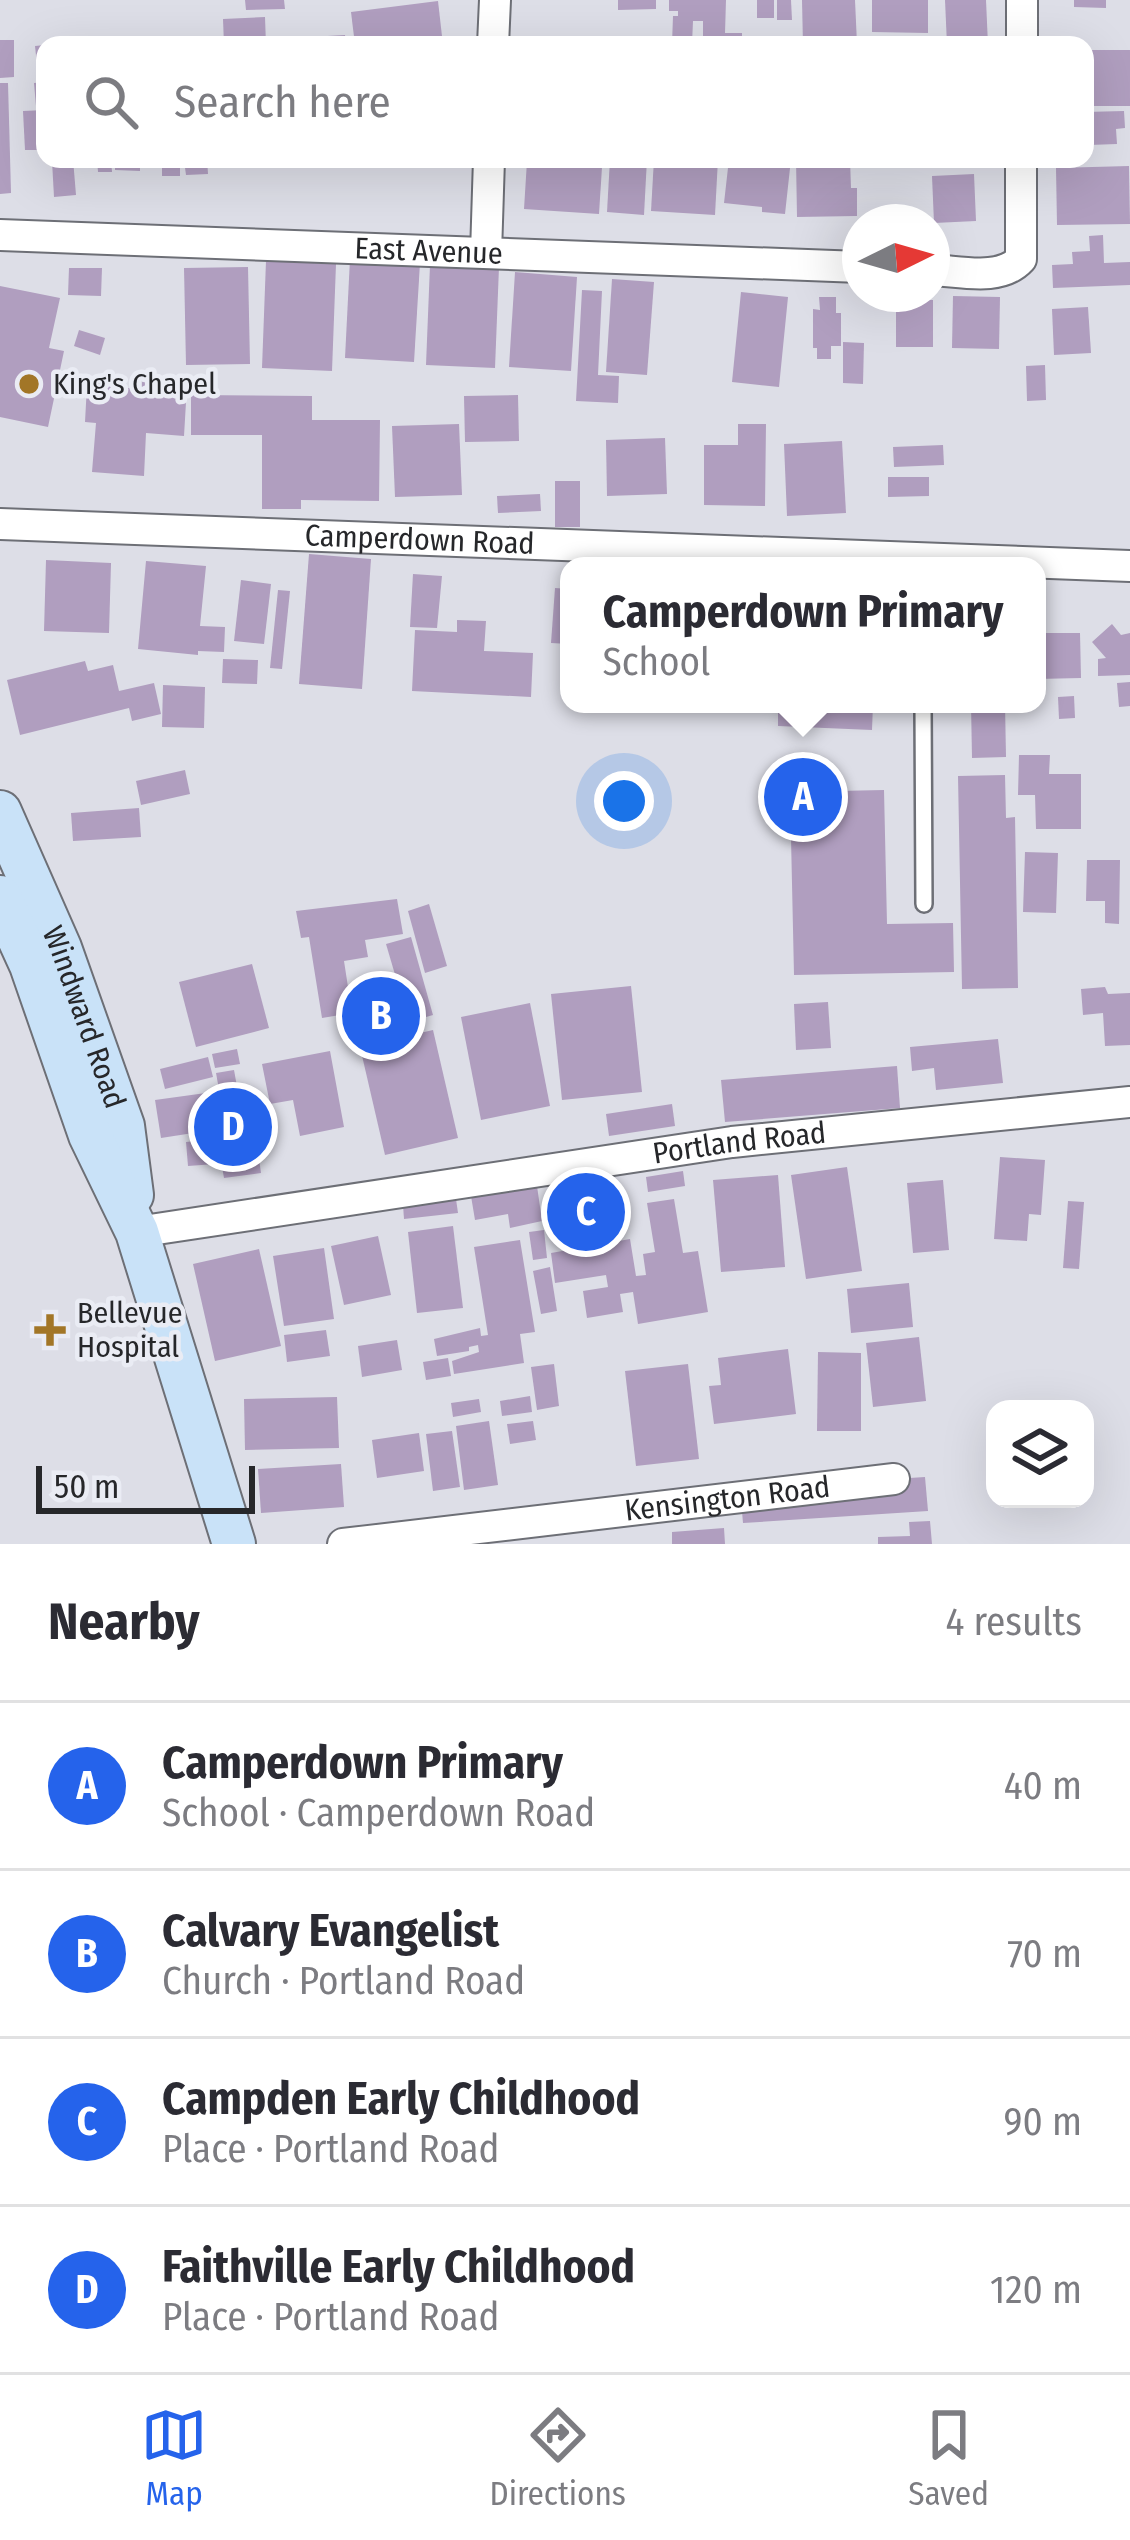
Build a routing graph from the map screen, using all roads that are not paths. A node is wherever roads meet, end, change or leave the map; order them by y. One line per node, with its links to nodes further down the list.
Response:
1 (495, 0): 3 (street)
2 (1022, 0): 4 (street)
3 (493, 36)
4 (1022, 36)
5 (489, 168): 8 (street)
6 (1021, 168): 10 (street)
7 (0, 235): 8 (street, East Avenue)
8 (486, 253): 9 (street, East Avenue)
9 (842, 266)
10 (950, 271)
11 (0, 524): 12 (street, Camperdown Road)
12 (801, 557)
13 (1046, 564): 14 (street, Camperdown Road)
14 (1130, 566)
15 (923, 713): 18 (lane)
16 (0, 812): 20 (main road, Windward Road)
17 (0, 897): 20 (main road, Windward Road)
18 (924, 904)
19 (1130, 1102): 20 (street, Portland Road)
20 (137, 1232): 22 (main road, Windward Road)
21 (894, 1479): 23 (street, Kensington Road)
22 (235, 1544)
23 (343, 1544)

